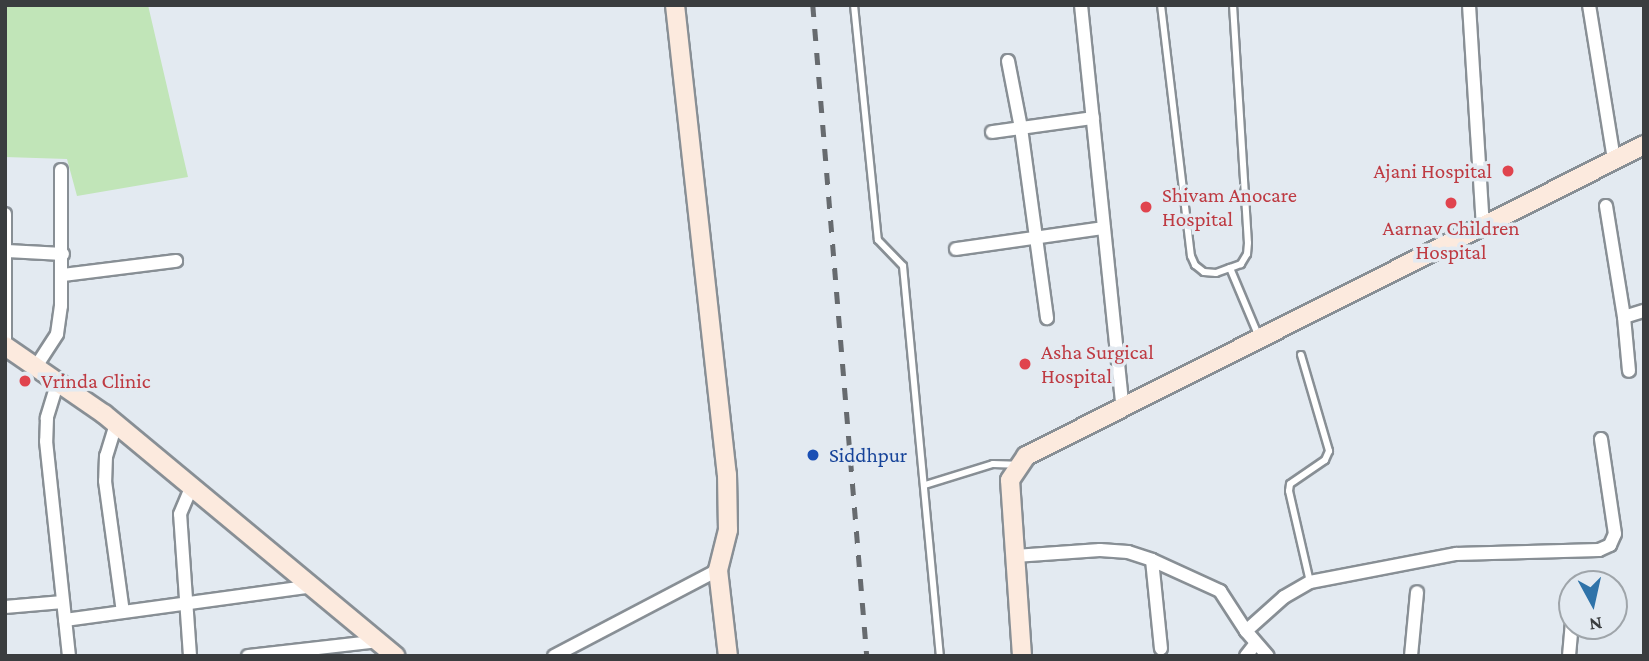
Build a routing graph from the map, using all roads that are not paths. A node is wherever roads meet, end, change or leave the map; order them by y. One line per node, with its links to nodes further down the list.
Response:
1 (675, 5): 43 (street)
2 (854, 5): 39 (lane)
3 (1082, 5): 9 (street)
4 (1161, 5): 24 (lane)
5 (1233, 5): 24 (lane)
6 (1469, 5): 17 (street)
7 (1589, 5): 13 (street)
8 (1008, 61): 10 (street)
9 (1093, 118): 10 (street); 18 (street)
10 (1021, 128): 11 (street); 19 (street)
11 (992, 132)
12 (1644, 145): 13 (street)
13 (1614, 160): 17 (street)
14 (61, 170): 22 (street)
15 (1606, 205): 27 (street)
16 (5, 214): 21 (street)
17 (1483, 227): 29 (street)
18 (1104, 228): 19 (street); 35 (street)
19 (1036, 237): 20 (street); 28 (street)
20 (956, 249)
21 (6, 251): 22 (street); 30 (street)
22 (63, 254): 25 (street)
23 (176, 261): 25 (street)
24 (1230, 268): 29 (lane)
25 (63, 275): 32 (street)
26 (1644, 311): 27 (street)
27 (1624, 317): 33 (street)
28 (1047, 318)
29 (1260, 339): 35 (street)
30 (5, 344): 32 (street)
31 (1301, 355): 44 (lane)
32 (37, 365): 34 (street)
33 (1629, 371)
34 (58, 381): 36 (street); 47 (street)
35 (1123, 408): 38 (street)
36 (116, 424): 40 (street); 50 (street)
37 (1601, 439): 44 (street)
38 (1018, 465): 39 (lane); 41 (street)
39 (925, 485): 62 (lane)
40 (192, 486): 45 (street); 48 (street)
41 (1015, 556): 42 (street); 63 (street)
42 (1152, 560): 52 (street); 55 (street)
43 (718, 570): 60 (street); 61 (street)
44 (1310, 582): 52 (street)
45 (312, 586): 48 (street); 53 (street)
46 (1417, 592): 66 (street)
47 (63, 602): 49 (street); 51 (street)
48 (187, 605): 50 (street); 57 (street)
49 (5, 607)
50 (123, 612): 51 (street)
51 (65, 620): 56 (street)
52 (1246, 631): 54 (street)
53 (379, 641): 58 (street); 59 (street)
54 (1256, 643): 64 (street); 65 (street)
55 (1161, 649)
56 (69, 656)
57 (190, 656)
58 (248, 656)
59 (396, 656)
60 (554, 656)
61 (728, 656)
62 (940, 656)
63 (1022, 656)
64 (1246, 656)
65 (1268, 656)
66 (1411, 656)

